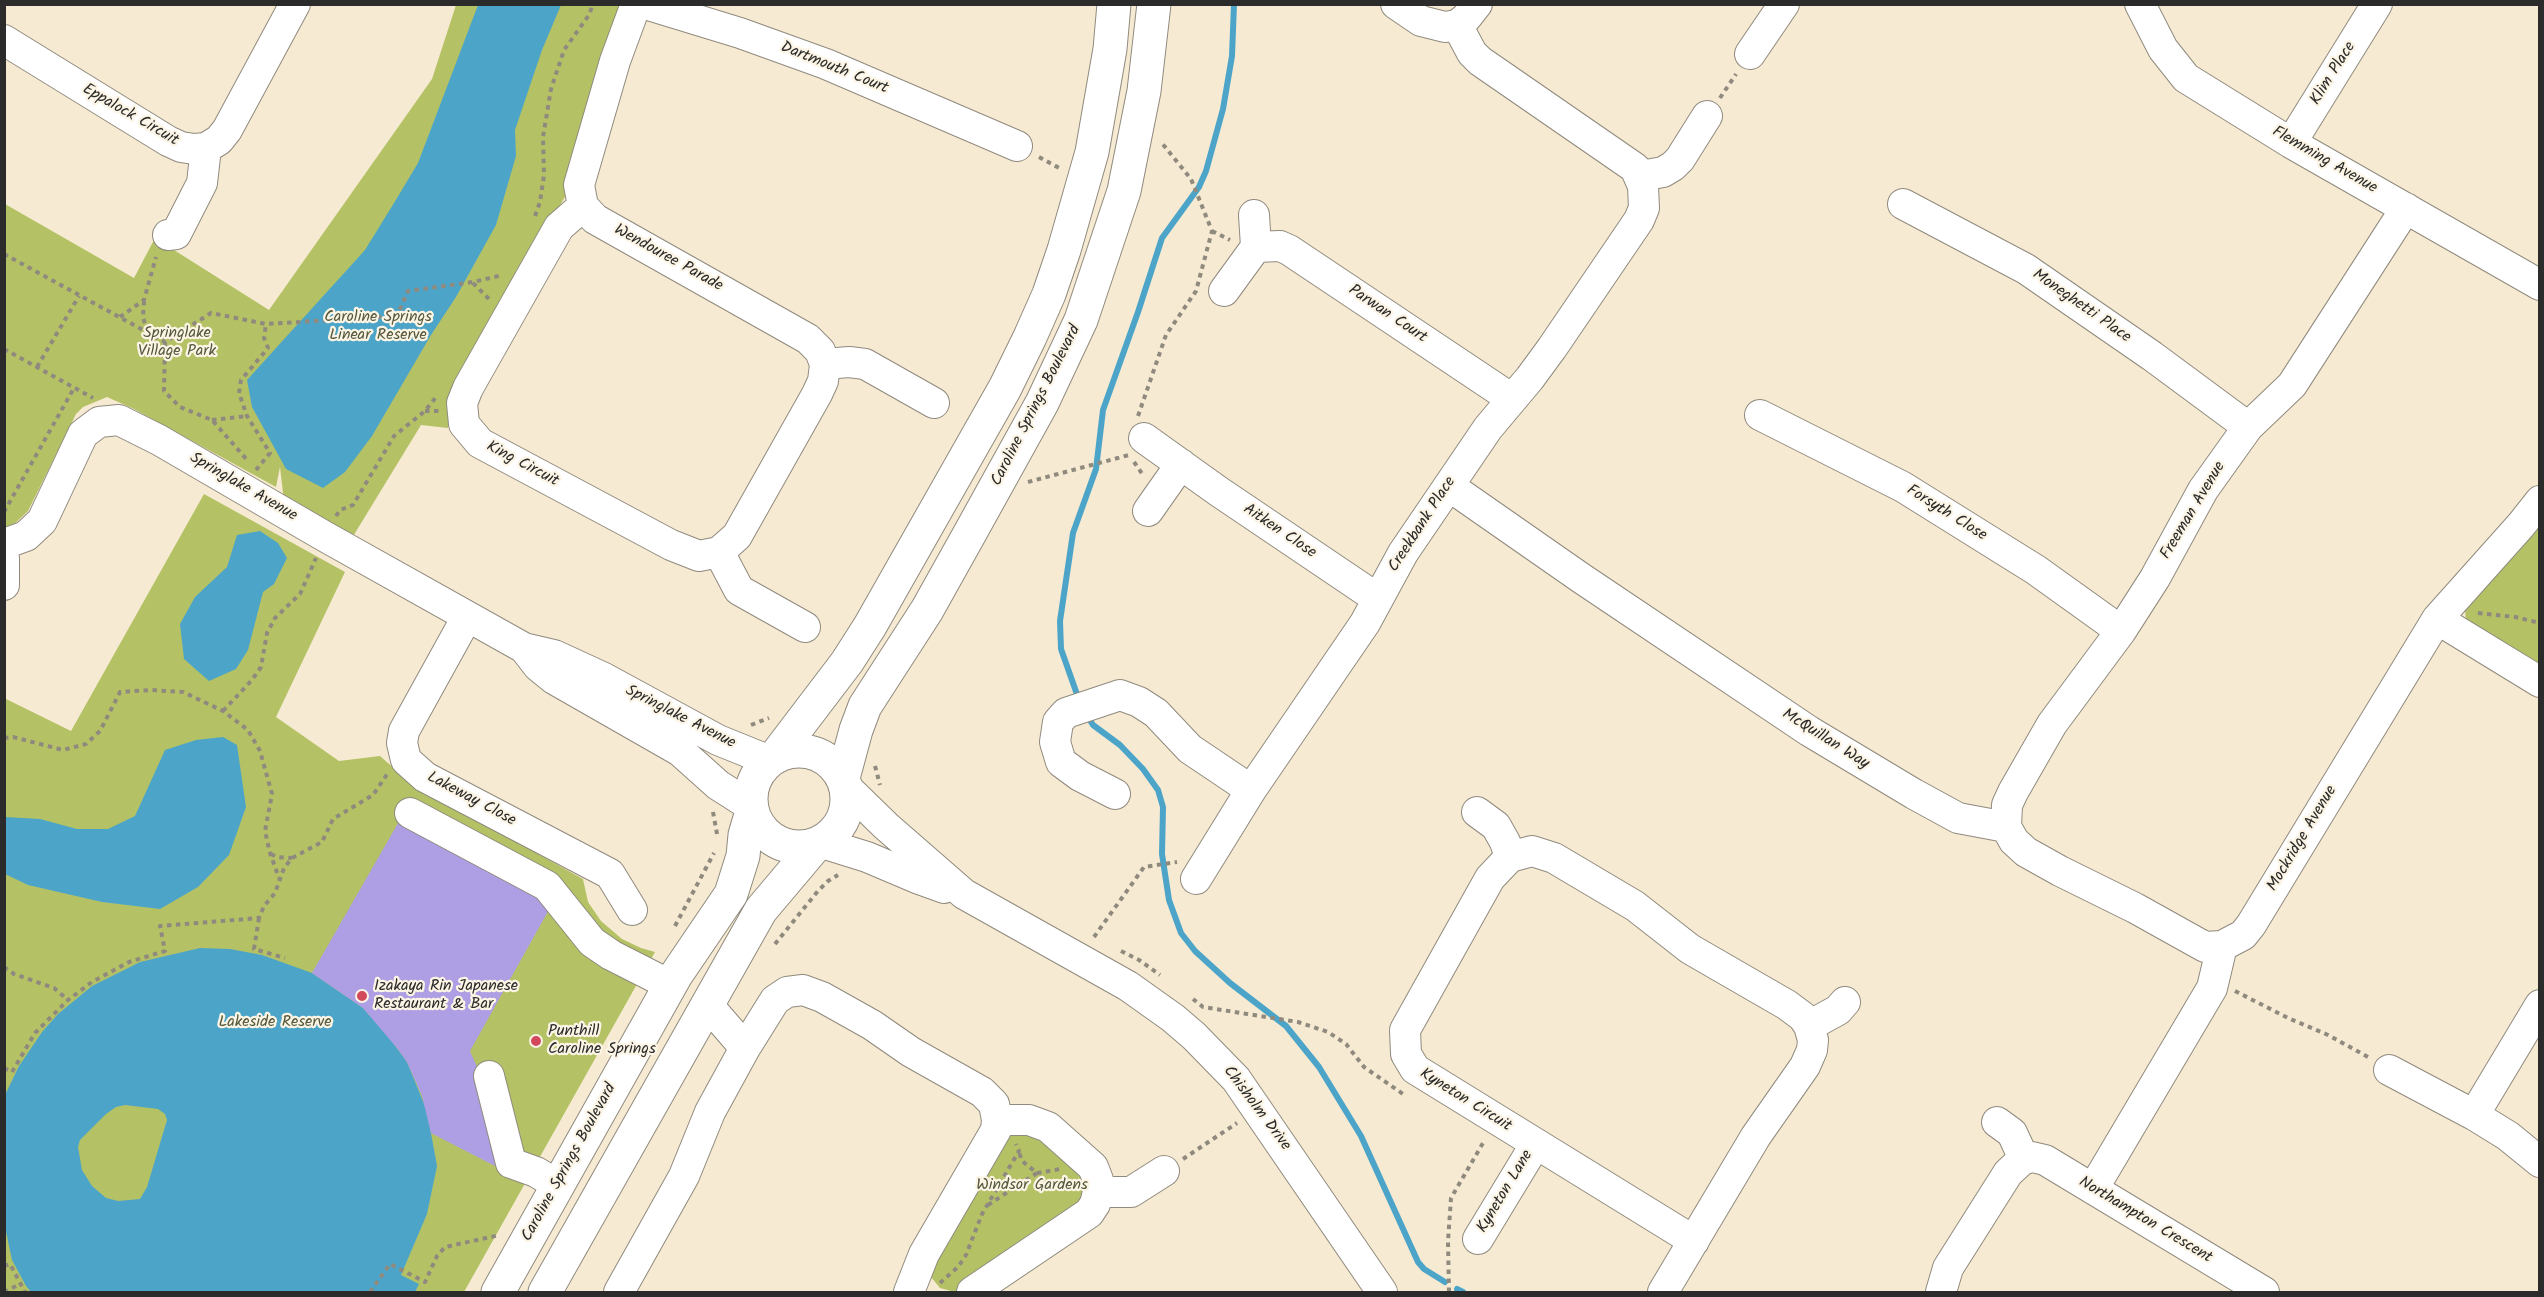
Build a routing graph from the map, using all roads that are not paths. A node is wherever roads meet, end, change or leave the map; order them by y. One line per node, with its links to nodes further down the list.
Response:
1 (295, 4): 16 (street)
2 (636, 4): 19 (street)
3 (645, 4): 15 (street, Dartmouth Court)
4 (1114, 4): 47 (main road)
5 (1154, 4): 48 (main road, Caroline Springs Boulevard)
6 (1396, 4): 10 (street)
7 (1784, 4): 12 (street)
8 (2140, 4): 14 (street, Flemming Avenue)
9 (2377, 4): 14 (street, Klim Place)
10 (1467, 15): 17 (street)
11 (4, 40): 16 (street, Eppalock Circuit)
12 (1750, 54)
13 (1707, 116): 17 (street)
14 (2291, 143): 20 (street, Flemming Avenue)
15 (1017, 146)
16 (206, 148): 22 (street)
17 (1641, 176): 27 (street, Creekbank Place)
18 (1904, 204): 30 (street, Moneghetti Place)
19 (583, 206): 26 (street, Wendouree Parade); 37 (street, King Circuit)
20 (2406, 208): 24 (street, Flemming Avenue); 30 (street, Freeman Avenue)
21 (1254, 216): 23 (street)
22 (168, 235)
23 (1256, 247): 25 (street); 27 (street, Parwan Court)
24 (2540, 285)
25 (1224, 291)
26 (825, 364): 28 (street); 37 (street)
27 (1512, 399): 33 (street, Creekbank Place)
28 (934, 403)
29 (1760, 415): 44 (street, Forsyth Close)
30 (2248, 427): 44 (street, Freeman Avenue)
31 (1133, 444): 32 (street, Aitken Close)
32 (1181, 464): 35 (street); 40 (street, Aitken Close)
33 (1449, 486): 40 (street, Creekbank Place); 54 (street, McQuillan Way)
34 (2540, 501): 42 (street, Mockridge Avenue)
35 (1148, 511)
36 (4, 544): 41 (street, Springlake Avenue)
37 (719, 552): 43 (street)
38 (4, 558): 39 (street)
39 (4, 585)
40 (1378, 599): 49 (street, Creekbank Place)
41 (467, 617): 45 (street, Springlake Avenue); 59 (street, Lakeway Close)
42 (2437, 619): 46 (street); 60 (street, Mockridge Avenue)
43 (805, 627)
44 (2121, 631): 54 (street, Freeman Avenue)
45 (524, 648): 47 (street, Springlake Avenue); 51 (street, Springlake Avenue)
46 (2540, 682)
47 (772, 760): 48 (main road); 51 (main road)
48 (845, 783): 55 (main road); 58 (street, Chisholm Drive)
49 (1251, 790): 50 (street); 57 (street, Creekbank Place)
50 (1115, 794)
51 (752, 809): 55 (main road); 61 (main road, Caroline Springs Boulevard)
52 (1477, 812): 56 (street)
53 (410, 813): 61 (street)
54 (2006, 827): 60 (street)
55 (818, 844): 58 (street, Chisholm Drive); 63 (main road)
56 (1510, 857): 65 (street); 72 (street, Kyneton Circuit)
57 (1185, 870)
58 (964, 894): 88 (street, Chisholm Drive)
59 (633, 910)
60 (2222, 946): 77 (street)
61 (670, 985): 76 (main road, Caroline Springs Boulevard)
62 (1845, 1002): 65 (street)
63 (707, 1004): 66 (street); 79 (main road)
64 (2540, 1005): 69 (street)
65 (1809, 1026): 81 (street)
66 (745, 1048): 71 (street); 86 (street)
67 (2389, 1070): 69 (street)
68 (489, 1076): 76 (street)
69 (2474, 1115): 74 (street)
70 (1997, 1122): 73 (street)
71 (1005, 1130): 78 (street); 82 (street)
72 (1528, 1155): 80 (street, Kyneton Lane); 81 (street, Kyneton Circuit)
73 (2024, 1159): 77 (street, Northampton Crescent); 90 (street)
74 (2540, 1162)
75 (1164, 1172): 78 (street)
76 (558, 1185): 79 (main road); 84 (main road, Caroline Springs Boulevard)
77 (2093, 1189): 83 (street, Northampton Crescent)
78 (1098, 1192): 87 (street)
79 (594, 1205): 85 (main road)
80 (1478, 1239)
81 (1694, 1241): 89 (street)
82 (923, 1289)
83 (2258, 1291)
84 (498, 1293)
85 (544, 1293)
86 (619, 1293)
87 (972, 1293)
88 (1382, 1293)
89 (1663, 1293)
90 (1941, 1293)

